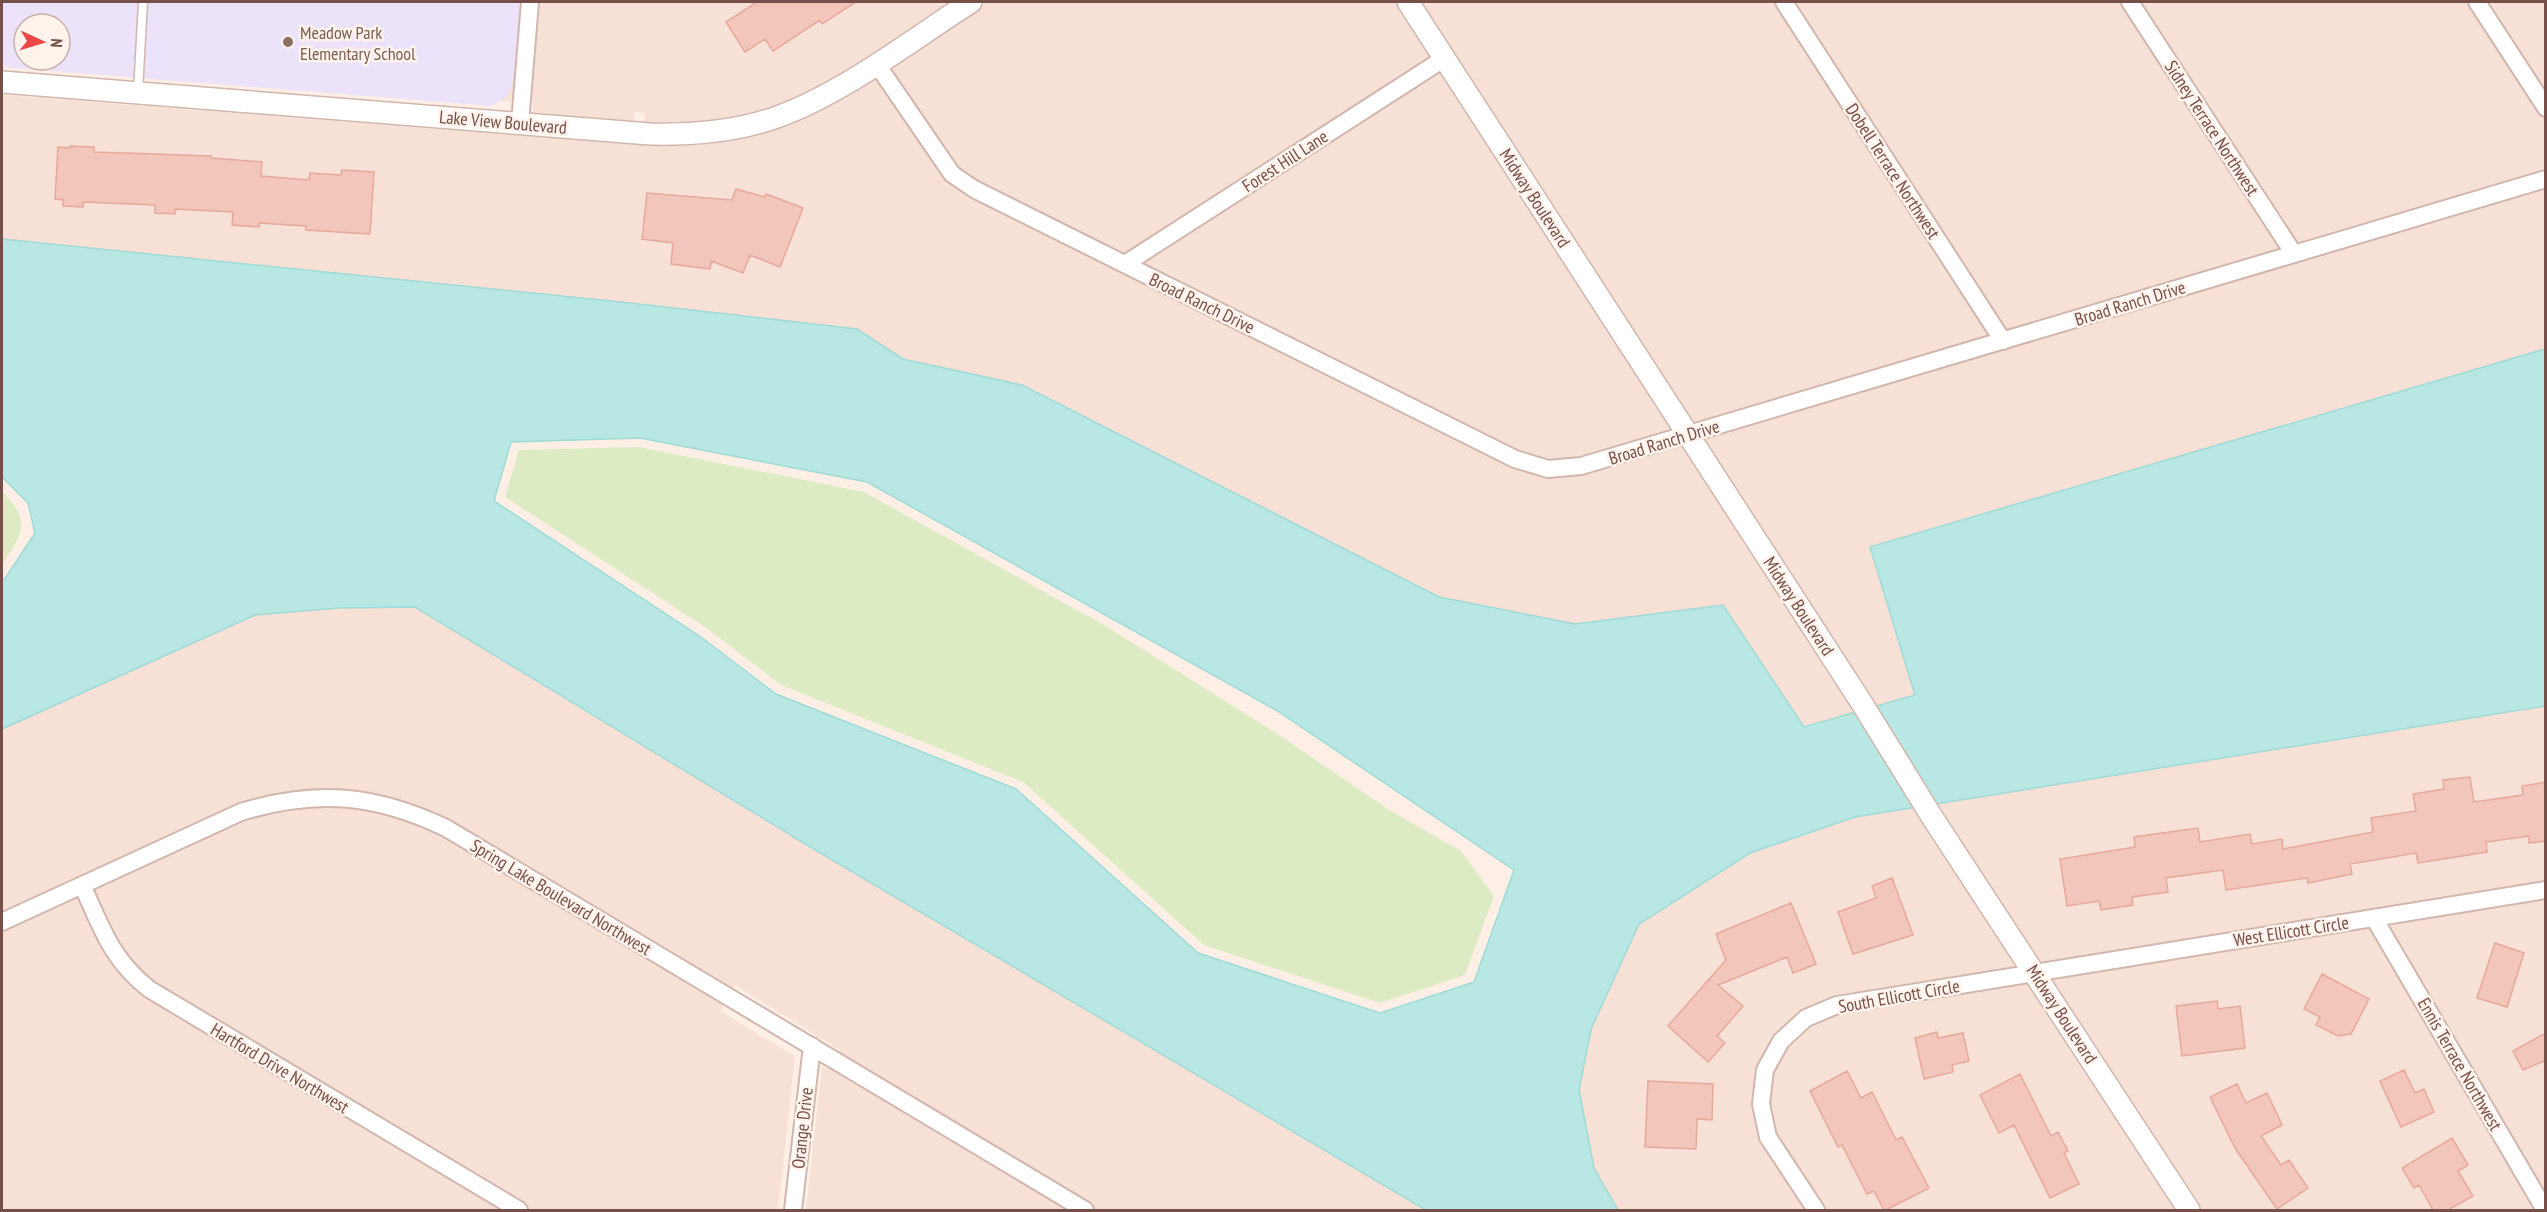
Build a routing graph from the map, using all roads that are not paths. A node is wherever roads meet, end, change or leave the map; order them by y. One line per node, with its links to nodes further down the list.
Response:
1 (143, 2): 11 (lane)
2 (530, 2): 13 (street)
3 (971, 2): 9 (street, Lake View Boulevard)
4 (1408, 2): 8 (street, Midway Boulevard)
5 (1784, 2): 17 (street, Dobell Terrace Northwest)
6 (2130, 2): 15 (street, Sidney Terrace Northwest)
7 (2477, 2): 12 (street)
8 (1445, 58): 16 (street, Forest Hill Lane); 18 (street, Midway Boulevard)
9 (876, 63): 13 (street, Lake View Boulevard); 16 (street, Broad Ranch Drive)
10 (2, 82): 11 (street, Lake View Boulevard)
11 (138, 92): 13 (street, Lake View Boulevard)
12 (2546, 108)
13 (520, 123)
14 (2546, 179): 15 (street, Broad Ranch Drive)
15 (2294, 254): 17 (street, Broad Ranch Drive)
16 (1125, 264): 18 (street, Broad Ranch Drive)
17 (2003, 341): 18 (street, Broad Ranch Drive)
18 (1689, 435): 23 (street, Midway Boulevard)
19 (82, 885): 22 (street, Spring Lake Boulevard Northwest); 24 (street, Spring Lake Boulevard Northwest); 25 (street, Hartford Drive Northwest)
20 (2546, 890): 21 (street, West Ellicott Circle)
21 (2374, 918): 23 (street, West Ellicott Circle); 30 (street, Ennis Terrace Northwest)
22 (2, 922)
23 (2036, 973): 28 (street, South Ellicott Circle); 29 (street, Midway Boulevard)
24 (812, 1046): 26 (street, Orange Drive); 27 (street, Spring Lake Boulevard Northwest)
25 (519, 1210)
26 (793, 1210)
27 (1085, 1210)
28 (1816, 1210)
29 (2189, 1210)
30 (2545, 1210)

